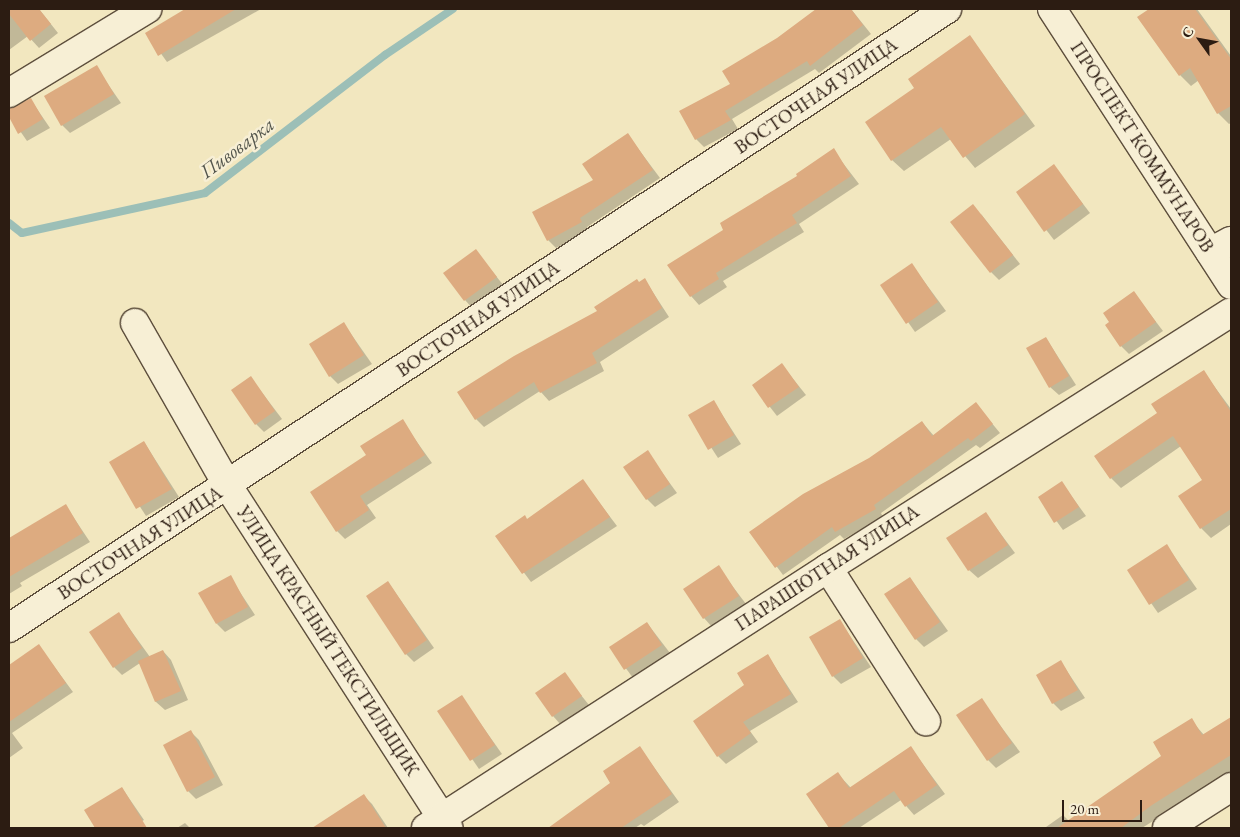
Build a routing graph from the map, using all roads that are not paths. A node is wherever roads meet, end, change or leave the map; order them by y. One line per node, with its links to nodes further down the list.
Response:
1 (147, 9): 4 (street)
2 (947, 9): 9 (street, ВОСТОЧНАЯ УЛИЦА)
3 (1052, 9): 5 (street, ПРОСПЕКТ КОММУНАРОВ)
4 (9, 94)
5 (1221, 247): 6 (street, ПРОСПЕКТ КОММУНАРОВ)
6 (1231, 285)
7 (1231, 312): 10 (street, ПАРАШЮТНАЯ УЛИЦА)
8 (135, 323): 9 (street, УЛИЦА КРАСНЫЙ ТЕКСТИЛЬЩИК)
9 (228, 486): 11 (street, ВОСТОЧНАЯ УЛИЦА); 14 (street, УЛИЦА КРАСНЫЙ ТЕКСТИЛЬЩИК)
10 (828, 568): 12 (street); 14 (street, ПАРАШЮТНАЯ УЛИЦА)
11 (9, 628)
12 (926, 721)
13 (1231, 787): 15 (street)
14 (438, 825)
15 (1167, 828)

